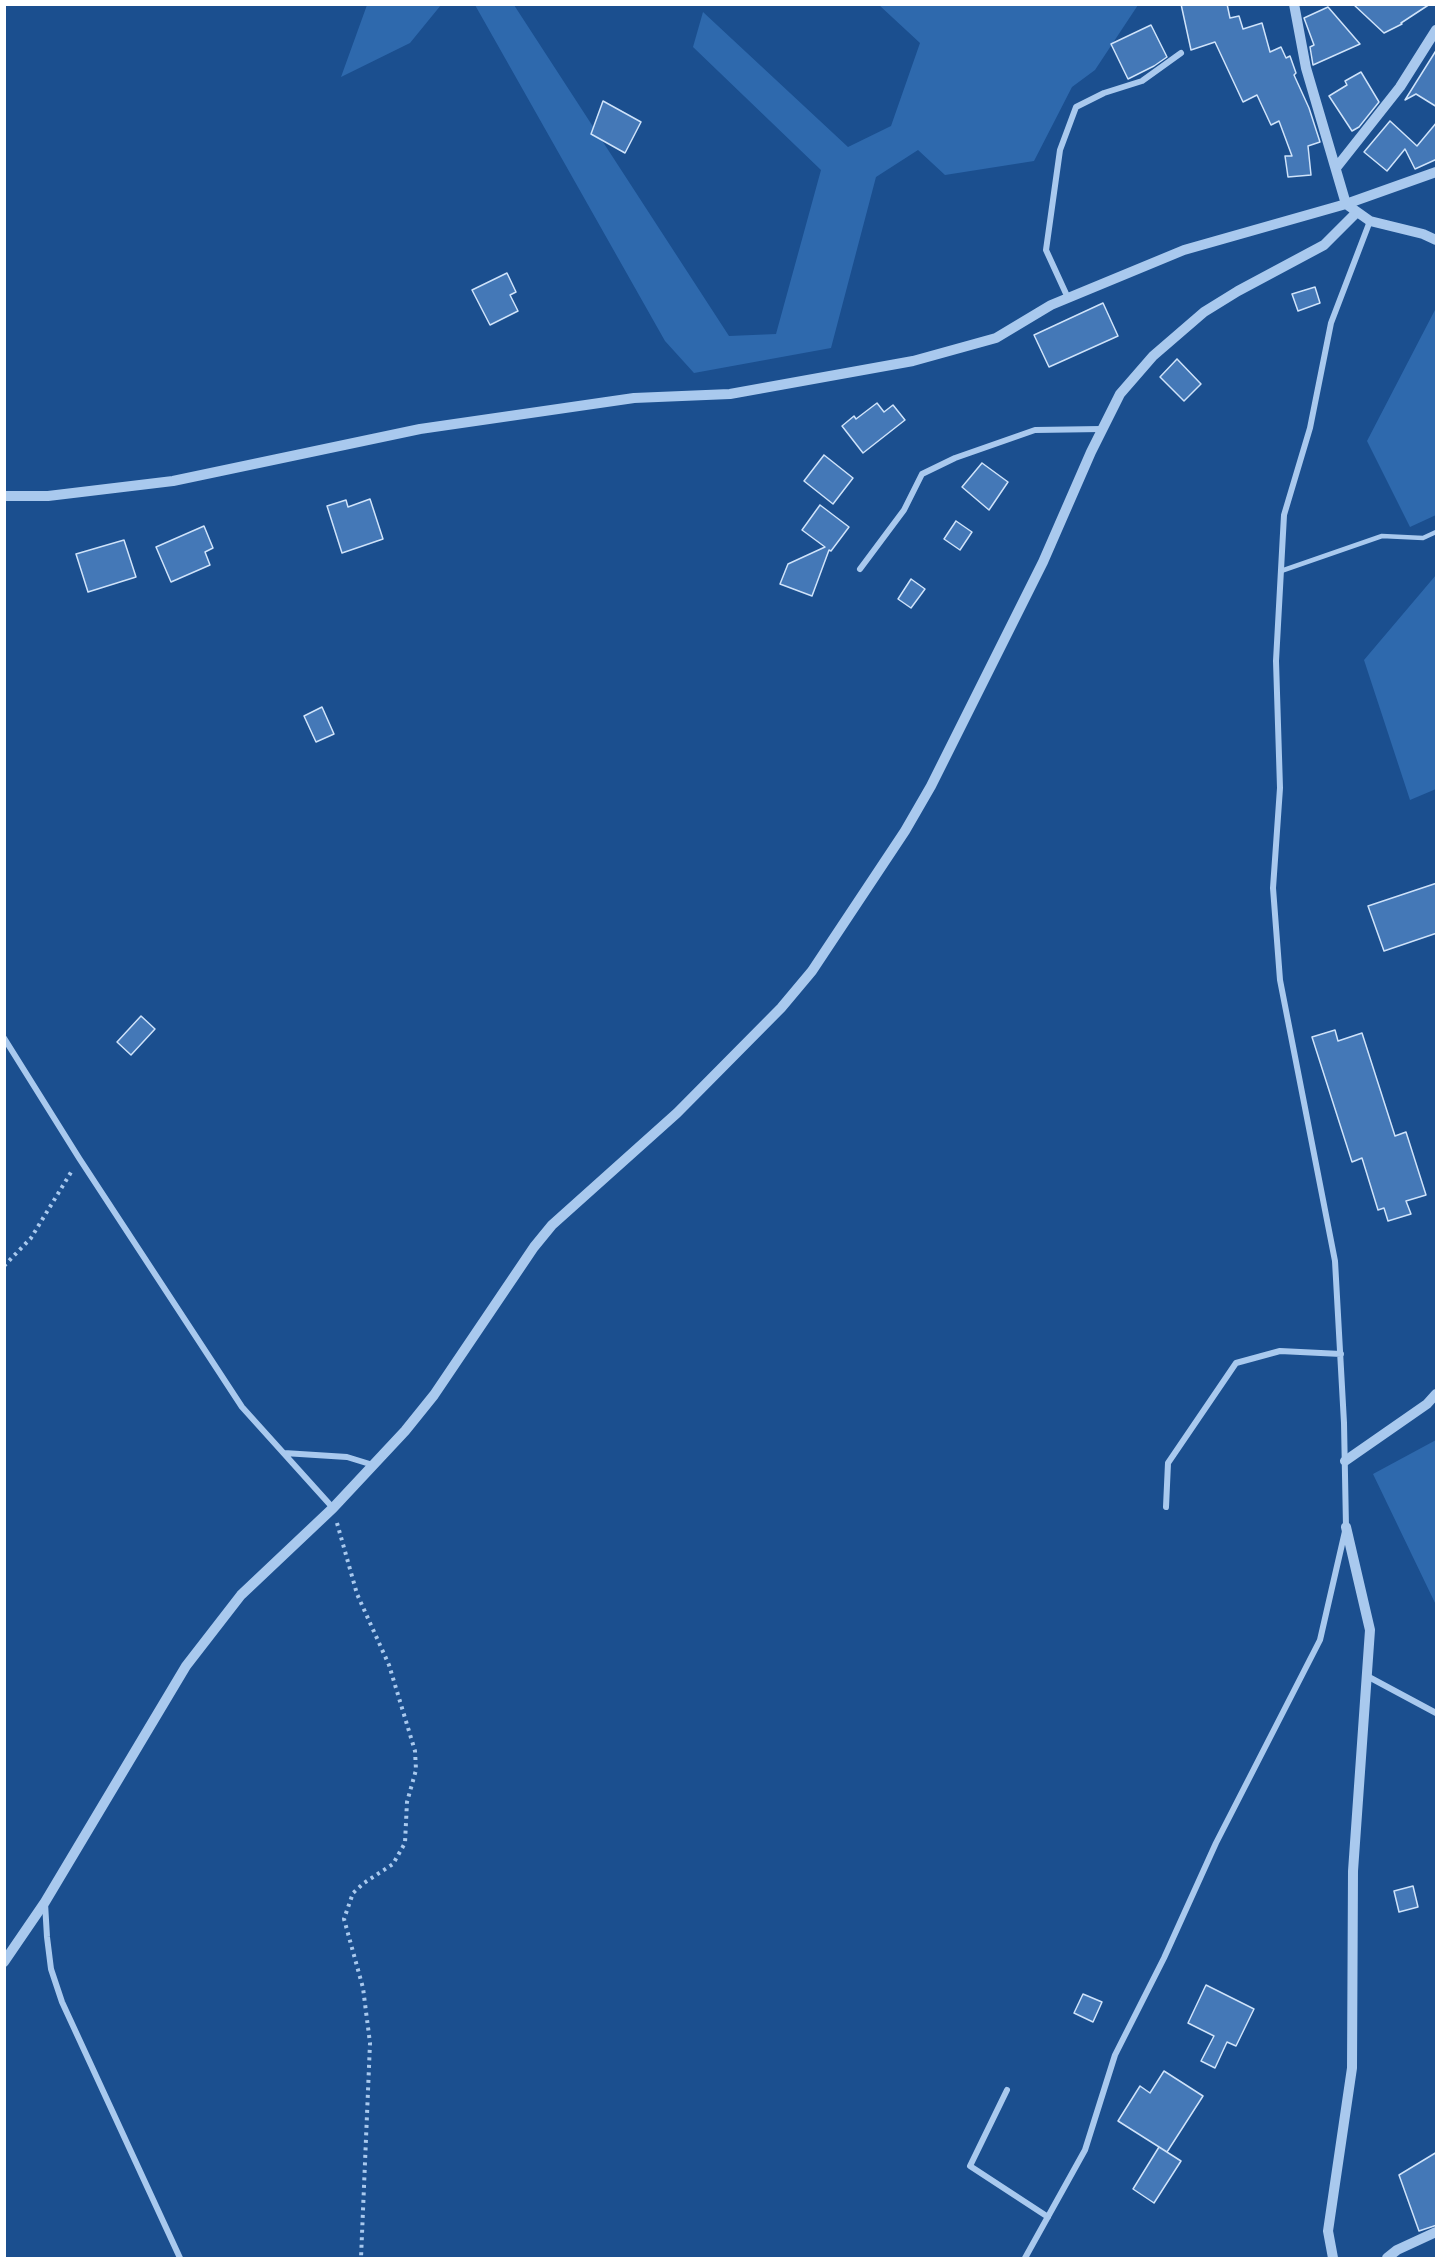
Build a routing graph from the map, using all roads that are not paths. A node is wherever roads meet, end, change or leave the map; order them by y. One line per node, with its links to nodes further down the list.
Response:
1 (1294, 4): 4 (street)
2 (1437, 30): 4 (street)
3 (1181, 53): 10 (street)
4 (1336, 168): 6 (street)
5 (1437, 172): 6 (street)
6 (1346, 204): 7 (street); 10 (street)
7 (1357, 212): 8 (street); 11 (street)
8 (1370, 221): 9 (street); 15 (street)
9 (1437, 240)
10 (1068, 298): 12 (street)
11 (1101, 429): 14 (street); 21 (street)
12 (4, 495)
13 (1437, 532): 15 (lane)
14 (860, 569)
15 (1281, 571): 17 (street)
16 (4, 1038): 19 (street)
17 (1341, 1354): 20 (street); 22 (street)
18 (1437, 1394): 20 (street)
19 (285, 1453): 21 (street); 23 (street)
20 (1345, 1461): 24 (street)
21 (373, 1465): 23 (street)
22 (1166, 1507)
23 (333, 1508): 27 (street)
24 (1346, 1527): 25 (street); 30 (street)
25 (1367, 1676): 26 (street); 34 (street)
26 (1437, 1713)
27 (45, 1902): 28 (street); 32 (street)
28 (4, 1962)
29 (1007, 2090): 30 (street)
30 (1048, 2217): 33 (street)
31 (1437, 2232): 35 (street)
32 (180, 2259)
33 (1024, 2259)
34 (1333, 2259)
35 (1386, 2259)

